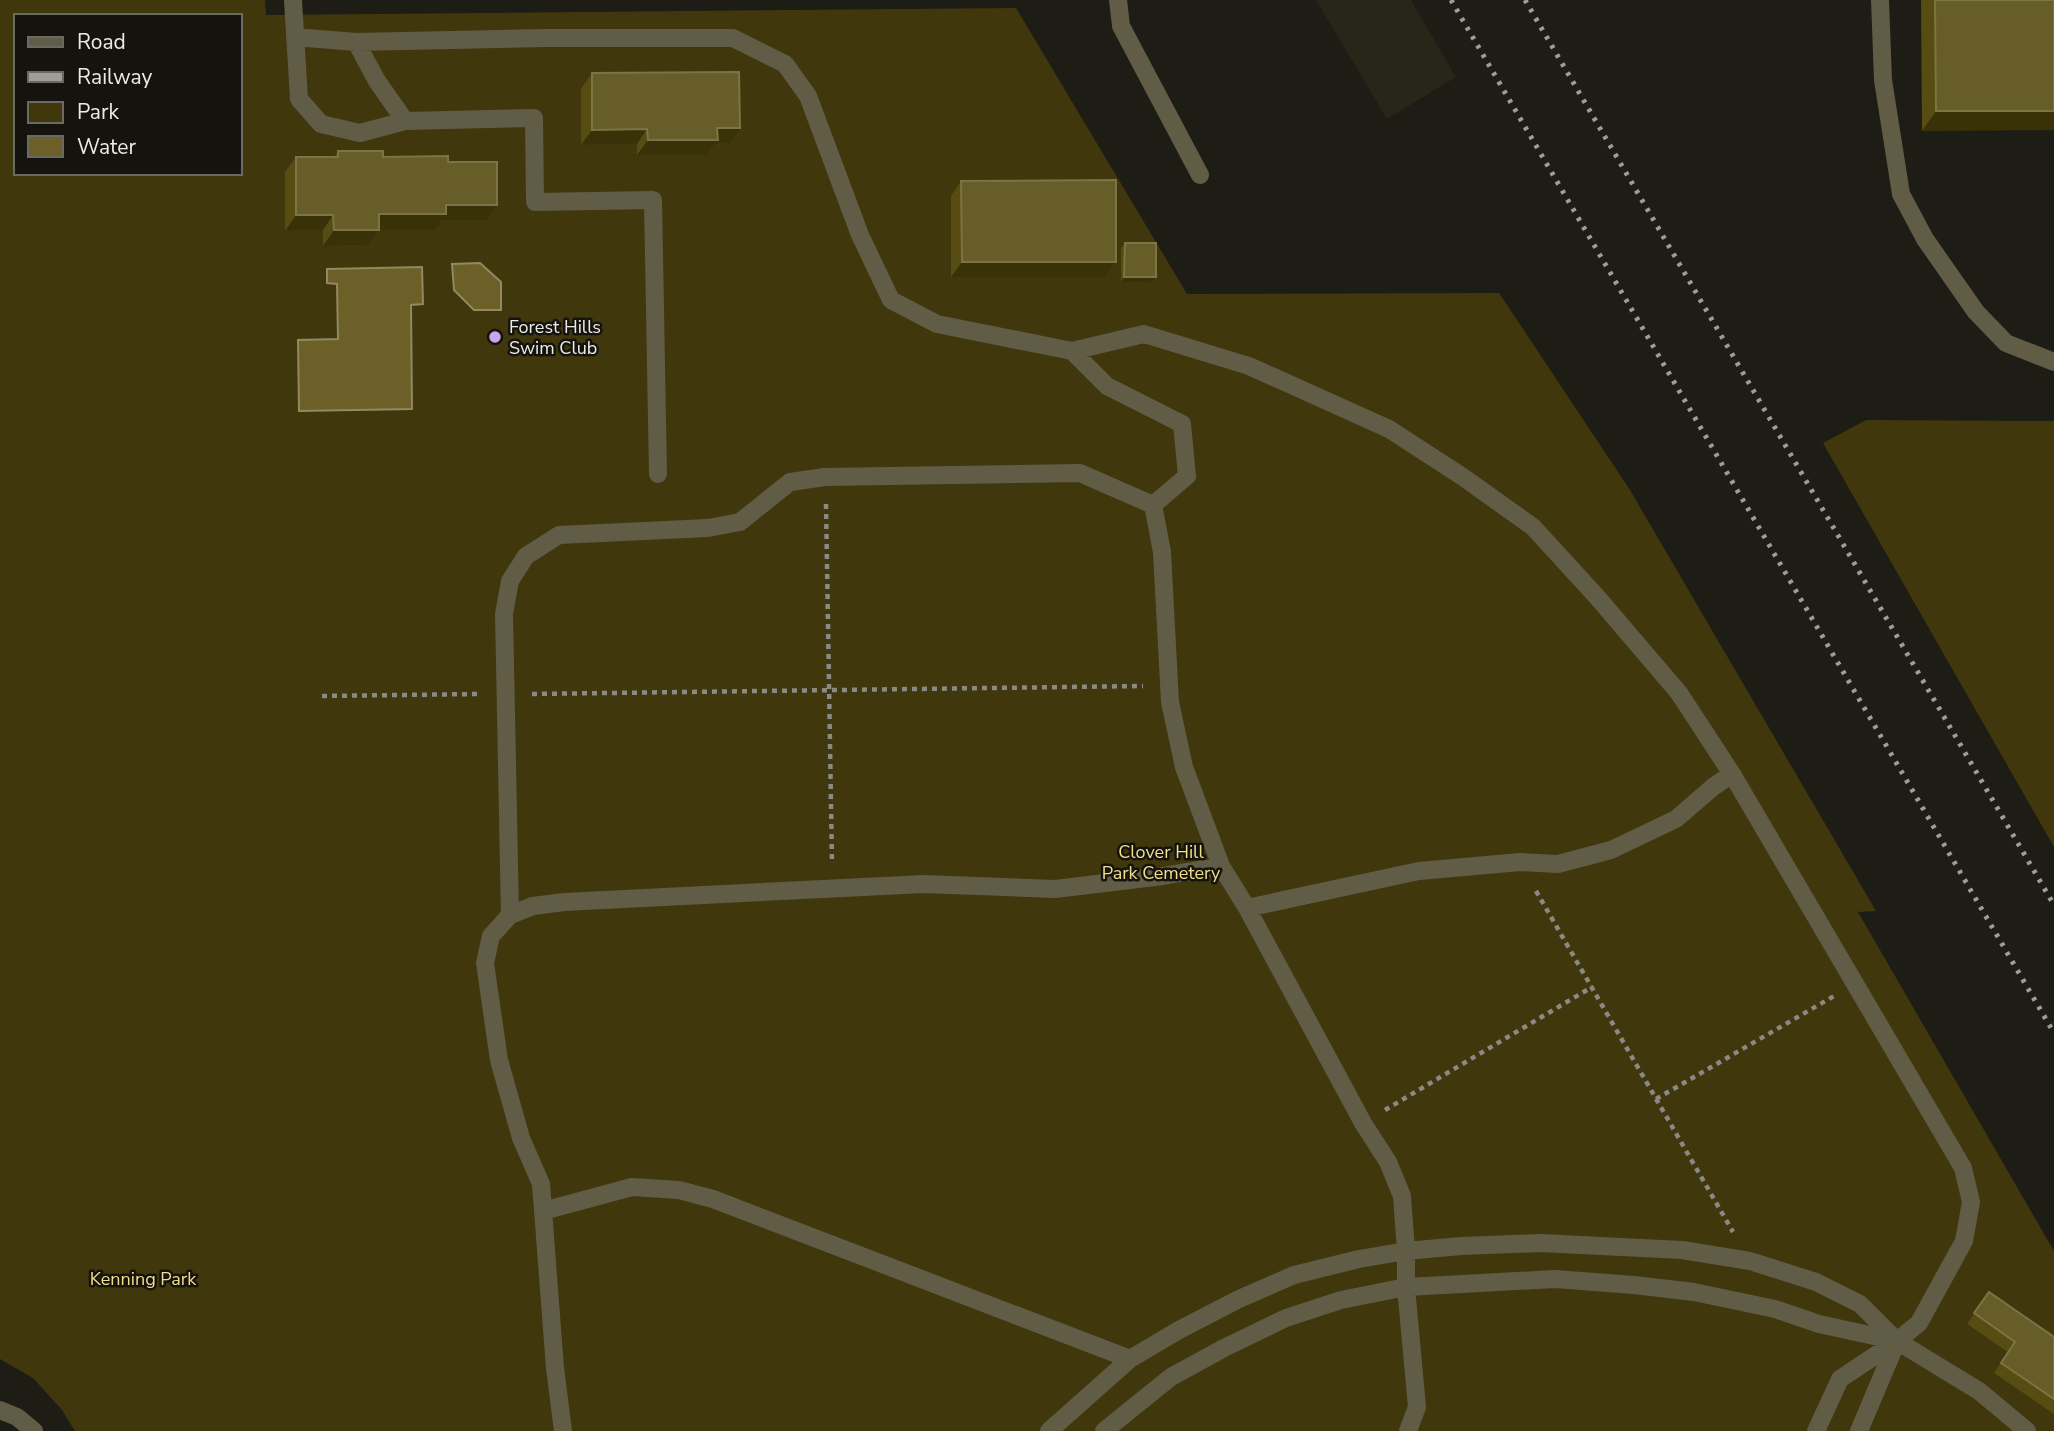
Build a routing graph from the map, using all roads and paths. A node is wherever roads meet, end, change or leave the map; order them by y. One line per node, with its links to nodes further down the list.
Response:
1 (293, 0): 4 (street)
2 (1118, 0): 7 (street)
3 (1880, 0): 9 (street)
4 (295, 37): 5 (street); 6 (street)
5 (356, 42): 6 (street); 8 (street)
6 (405, 121): 10 (street)
7 (1200, 175)
8 (1072, 351): 12 (street); 17 (street)
9 (2054, 362)
10 (658, 474)
11 (825, 477): 12 (street); 14 (path); 15 (street)
12 (1153, 505): 13 (street)
13 (1169, 685): 14 (path); 19 (street)
14 (829, 690): 15 (path); 20 (path)
15 (506, 694): 16 (path); 22 (street)
16 (321, 696)
17 (1732, 774): 18 (street); 23 (street)
18 (1520, 862): 21 (street); 24 (path)
19 (1221, 866): 20 (street); 21 (street)
20 (832, 888): 22 (street)
21 (1247, 908): 26 (street)
22 (510, 915): 27 (street)
23 (1855, 984): 25 (path); 31 (street)
24 (1592, 987): 25 (path); 26 (path)
25 (1656, 1099): 29 (path)
26 (1363, 1123): 28 (street)
27 (543, 1211): 32 (street); 35 (street)
28 (1406, 1251): 29 (street); 30 (street); 32 (street)
29 (1750, 1261): 31 (street)
30 (1406, 1287): 31 (street); 37 (street); 38 (street)
31 (1897, 1341): 39 (street); 40 (street); 41 (street)
32 (1130, 1359): 36 (street)
33 (0, 1410): 34 (street)
34 (34, 1431)
35 (563, 1431)
36 (1049, 1431)
37 (1104, 1431)
38 (1408, 1431)
39 (1816, 1431)
40 (1859, 1431)
41 (2027, 1431)

